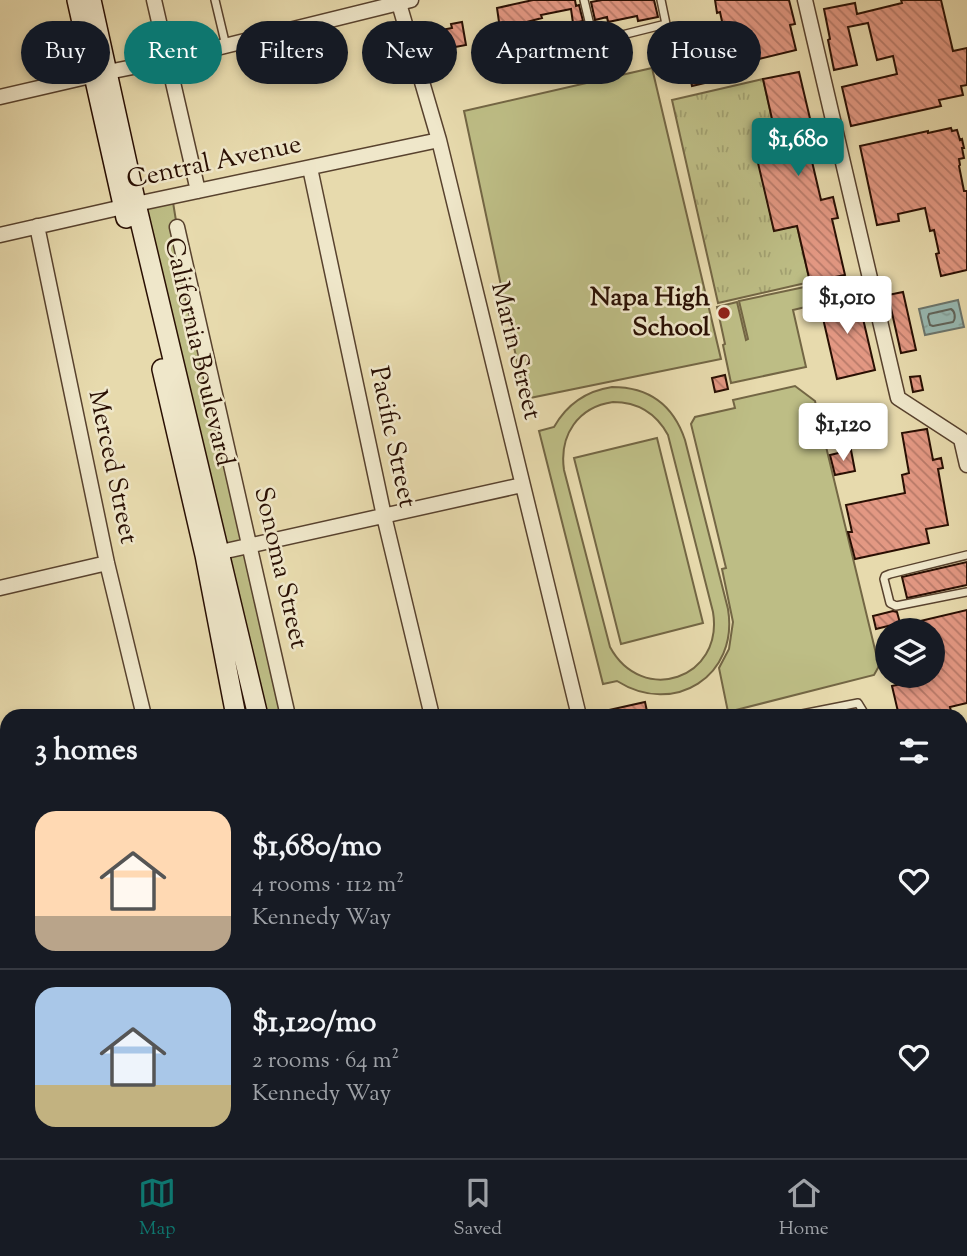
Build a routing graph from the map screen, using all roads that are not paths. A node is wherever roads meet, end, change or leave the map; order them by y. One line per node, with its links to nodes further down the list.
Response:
1 (77, 0): 9 (street, California Boulevard)
2 (91, 0): 10 (street, California Boulevard)
3 (154, 0): 11 (street)
4 (215, 0): 12 (lane)
5 (584, 0): 6 (lane)
6 (661, 0)
7 (805, 0): 25 (street)
8 (402, 1): 12 (street); 18 (street, Marin Street)
9 (84, 21)
10 (94, 21)
11 (159, 21)
12 (226, 46): 13 (street)
13 (222, 47)
14 (55, 84): 17 (street)
15 (103, 84): 21 (street, California Boulevard)
16 (173, 84): 20 (street)
17 (0, 97)
18 (439, 140): 19 (street, Central Avenue); 27 (street, Marin Street)
19 (310, 168): 20 (street, Central Avenue); 28 (street, Pacific Street)
20 (198, 191): 21 (street, Central Avenue)
21 (130, 205): 22 (street, Central Avenue); 30 (street, California Boulevard)
22 (37, 226): 24 (street, Central Avenue); 32 (street, Merced Street)
23 (177, 227): 29 (street, Sonoma Street)
24 (0, 234)
25 (964, 438): 26 (street)
26 (967, 465)
27 (522, 485): 28 (street); 40 (street, Marin Street)
28 (384, 516): 29 (street); 39 (street, Pacific Street)
29 (250, 546): 30 (street); 38 (street, Sonoma Street)
30 (212, 554): 36 (street, California Boulevard); 37 (street, California Boulevard)
31 (967, 555): 34 (lane)
32 (107, 564): 33 (street); 35 (street, Merced Street)
33 (0, 588)
34 (967, 592)
35 (142, 709)
36 (235, 709)
37 (256, 709)
38 (286, 709)
39 (430, 709)
40 (577, 709)
41 (828, 709): 42 (lane)
42 (862, 709)

